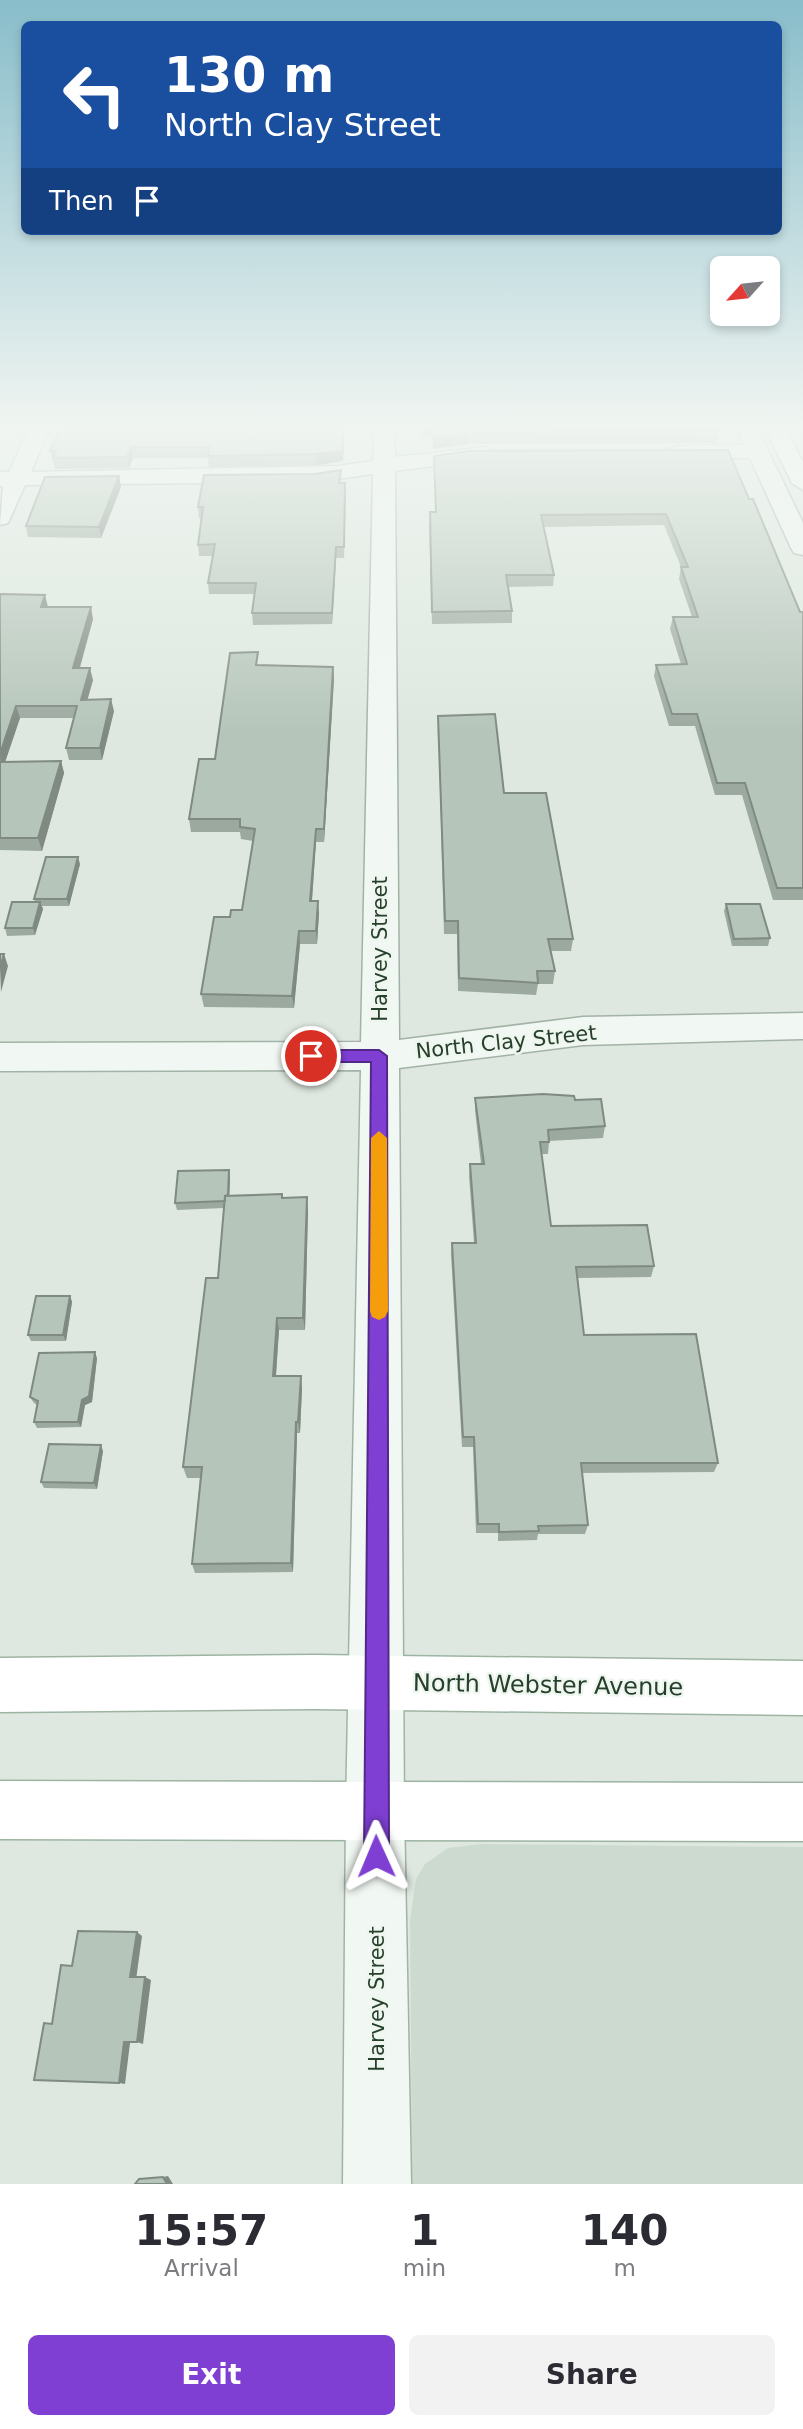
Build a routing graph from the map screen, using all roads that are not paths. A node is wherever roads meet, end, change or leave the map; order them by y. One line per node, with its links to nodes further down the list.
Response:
1 (383, 530): 5 (street, Harvey Street)
2 (795, 530): 3 (street)
3 (803, 548)
4 (803, 1026): 5 (street, North Clay Street)
5 (379, 1056): 6 (street, North Clay Street); 7 (street, Harvey Street)
6 (0, 1057)
7 (378, 1683): 8 (main road, North Webster Avenue); 9 (main road, North Webster Avenue); 11 (street, Harvey Street)
8 (0, 1685)
9 (803, 1688)
10 (0, 1810): 11 (main road)
11 (375, 1810): 12 (main road); 13 (street, Harvey Street)
12 (803, 1812)
13 (376, 2184)

